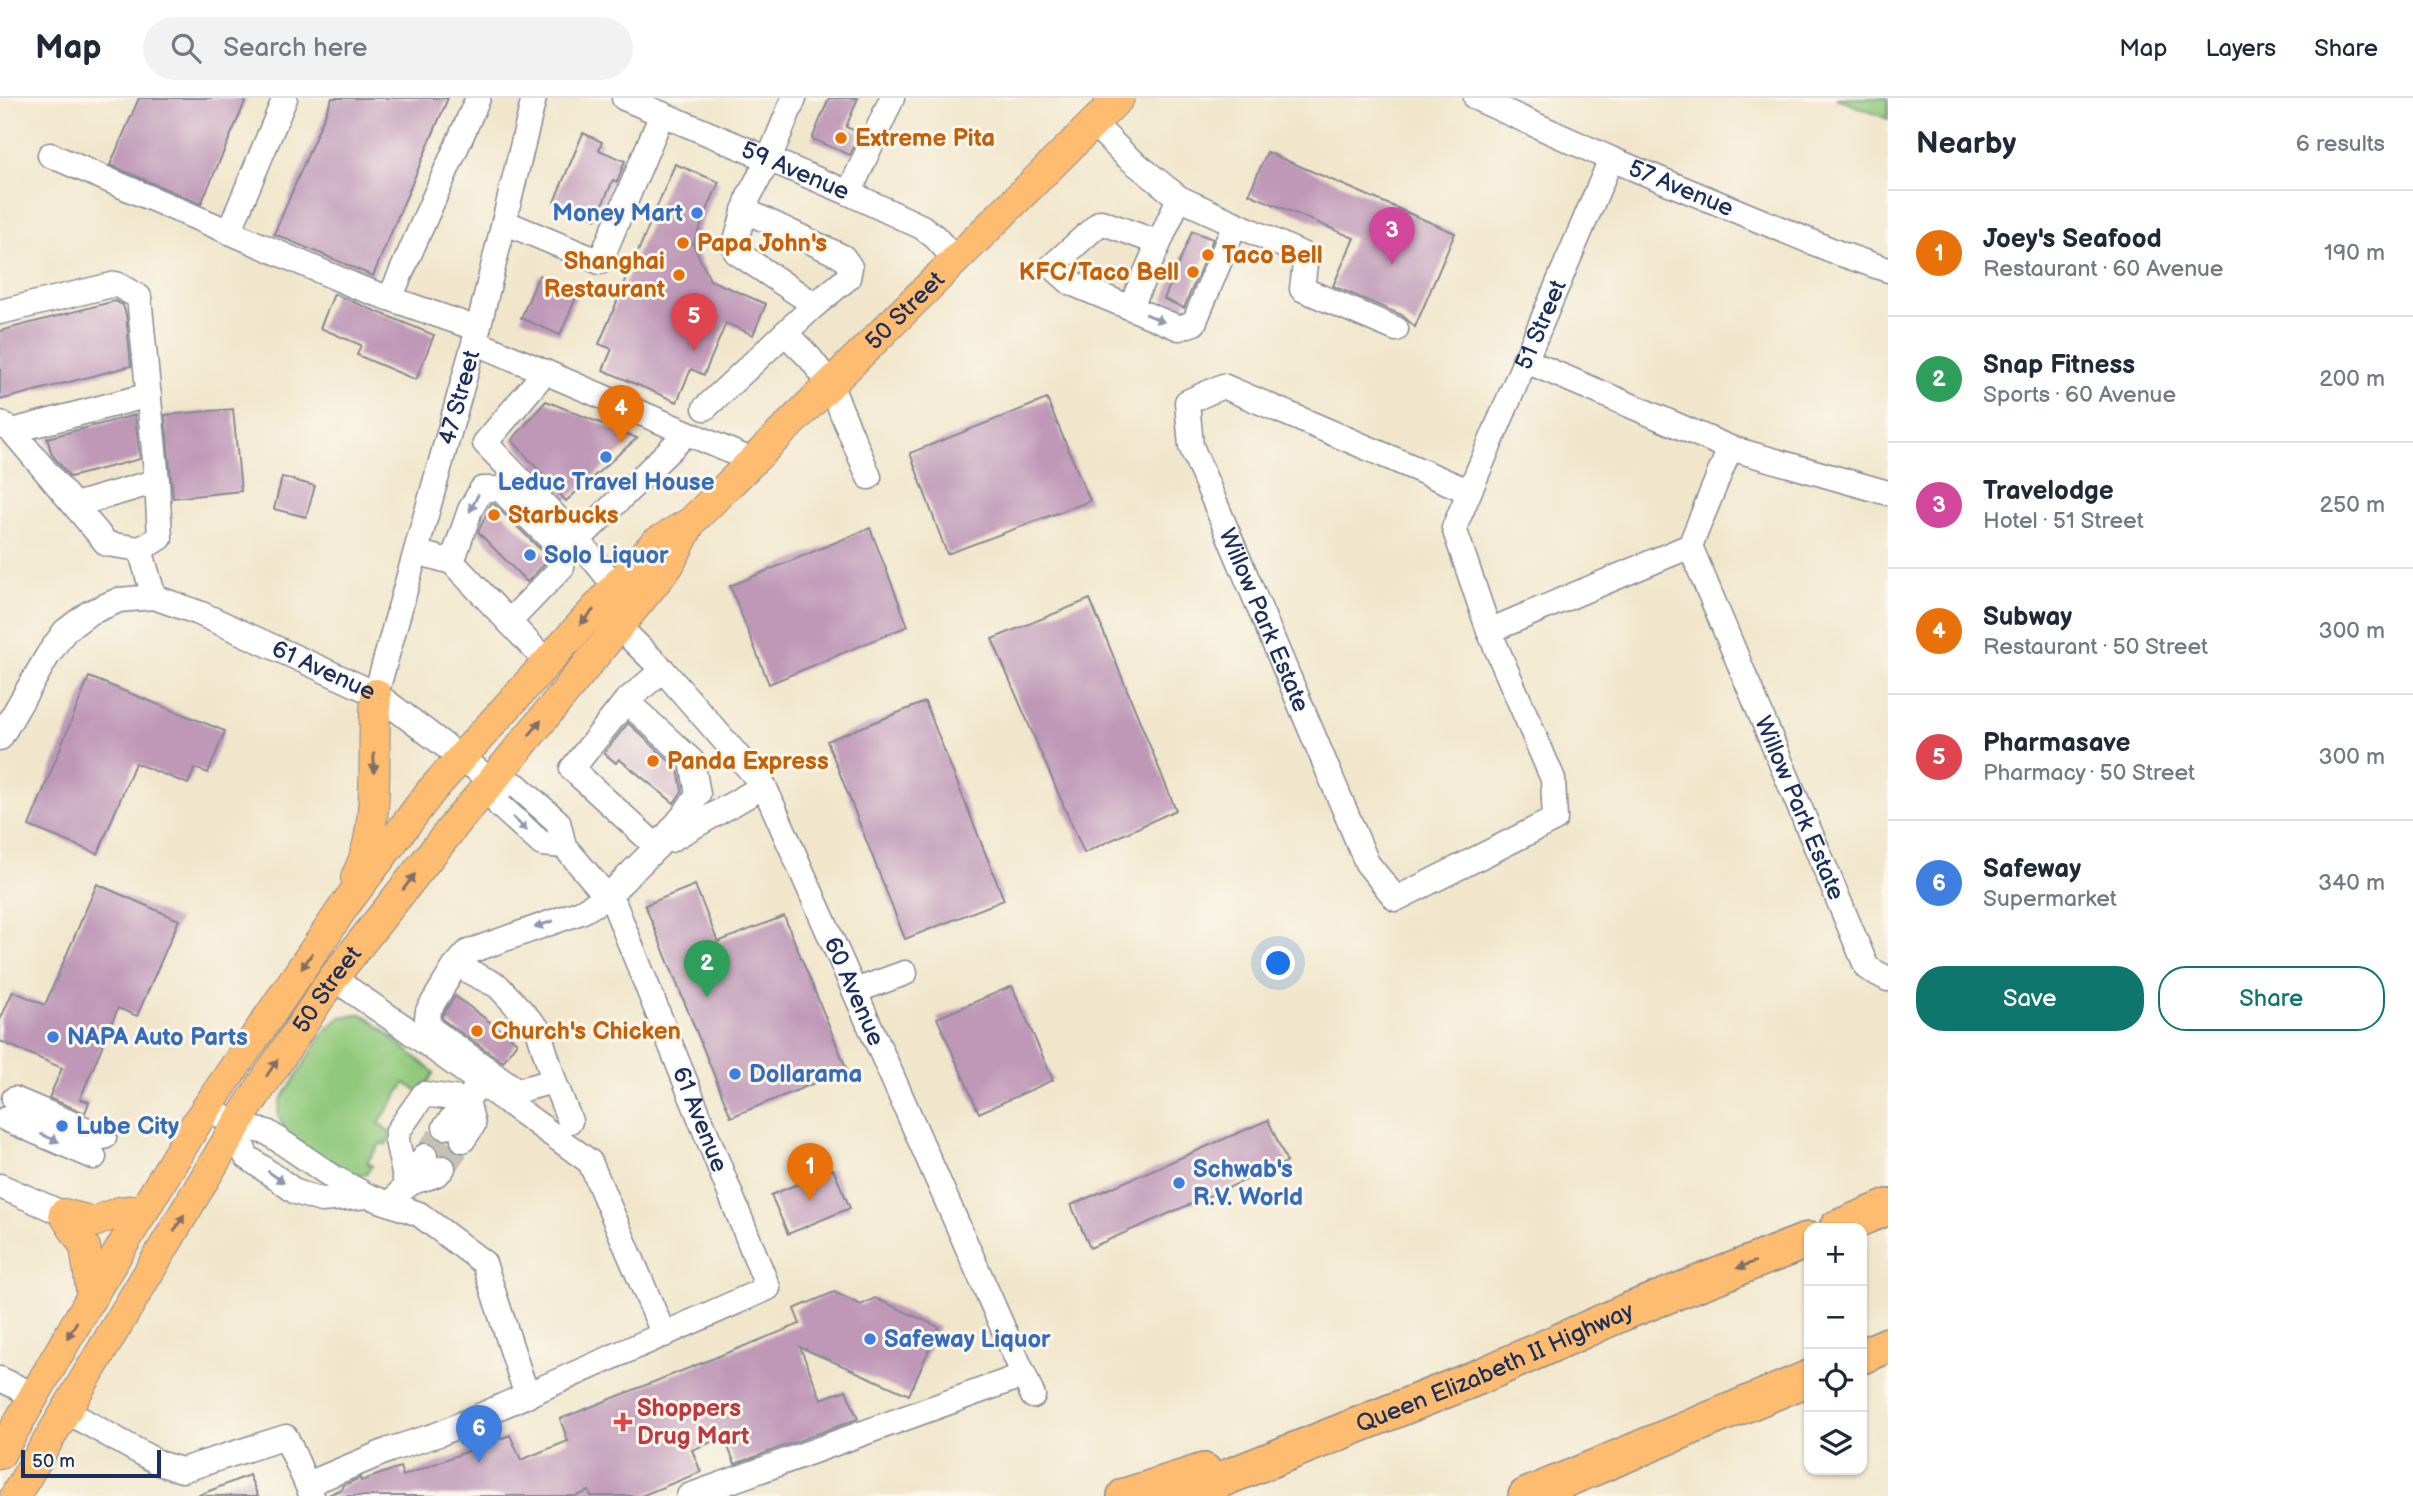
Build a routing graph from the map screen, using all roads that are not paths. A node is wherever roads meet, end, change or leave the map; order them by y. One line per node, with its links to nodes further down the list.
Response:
1 (285, 98): 19 (street)
2 (478, 98): 24 (street)
3 (534, 98): 17 (street, 47 Street)
4 (624, 98): 9 (street, 59 Avenue)
5 (794, 98): 12 (street)
6 (892, 98): 14 (street)
7 (1119, 98): 10 (main road, 50 Street)
8 (1476, 98): 13 (street, 57 Avenue)
9 (662, 114): 12 (street, 59 Avenue); 17 (street)
10 (1094, 124): 15 (street); 21 (main road, 50 Street)
11 (50, 155): 19 (street)
12 (769, 159): 14 (street, 59 Avenue); 16 (street)
13 (1611, 159): 22 (street, 57 Avenue); 30 (street, 51 Street)
14 (849, 193): 21 (street, 59 Avenue)
15 (1179, 198): 18 (street); 20 (street)
16 (744, 210): 25 (street); 25 (street)
17 (504, 222): 29 (street, 47 Street)
18 (1236, 224): 20 (street, one-way to 18); 27 (street)
19 (229, 232): 24 (street)
20 (1159, 243): 23 (street)
21 (955, 258): 32 (main road, 50 Street)
22 (1888, 270)
23 (1135, 298)
24 (390, 299): 29 (street)
25 (815, 305): 28 (street)
26 (0, 312): 33 (street)
27 (1396, 329)
28 (785, 332): 32 (street); 34 (street)
29 (476, 336): 31 (street); 48 (street, 47 Street)
30 (1524, 360): 37 (street); 41 (street, 51 Street)
31 (545, 372): 36 (street); 45 (street)
32 (830, 384): 38 (main road, 50 Street); 39 (street)
33 (149, 395): 35 (street); 40 (street)
34 (705, 408)
35 (6, 427): 43 (street)
36 (687, 433): 38 (street); 45 (street)
37 (1730, 448): 42 (street); 46 (street)
38 (753, 461): 44 (main road, 50 Street)
39 (869, 477)
40 (158, 481): 43 (street); 47 (street)
41 (1468, 491): 54 (street, Willow Park Estate); 54 (street, Willow Park Estate)
42 (1888, 494)
43 (75, 505): 47 (street)
44 (691, 522): 50 (main road, 50 Street); 53 (main road, 50 Street)
45 (578, 540): 50 (street)
46 (1690, 546): 54 (street); 69 (street, Willow Park Estate)
47 (140, 550): 51 (street)
48 (416, 552): 49 (street); 57 (street, 47 Street)
49 (452, 562): 52 (street); 52 (street, one-way to 49)
50 (615, 586): 55 (main road, 50 Street, one-way to 55)
51 (145, 598): 57 (street, 61 Avenue); 59 (street)
52 (509, 622): 55 (street)
53 (618, 626): 56 (street, 60 Avenue); 61 (main road, 50 Street, one-way to 53)
54 (1489, 631)
55 (547, 662): 60 (main road, 50 Street)
56 (663, 670): 58 (street); 62 (street, 60 Avenue)
57 (376, 694): 60 (street, 61 Avenue); 65 (main road, one-way to 65)
58 (626, 701): 63 (street); 63 (street)
59 (0, 737)
60 (461, 757): 61 (street, 61 Avenue); 65 (main road, 50 Street)
61 (492, 782): 64 (street, 61 Avenue); 68 (main road, 50 Street, one-way to 61)
62 (764, 786): 63 (street); 70 (street, 60 Avenue)
63 (657, 847): 64 (street)
64 (607, 897): 71 (street, one-way to 71); 93 (street, 61 Avenue)
65 (345, 905): 73 (main road, 50 Street, one-way to 73)
66 (470, 972): 71 (street)
67 (905, 973): 70 (street)
68 (333, 978): 72 (street); 76 (main road, 50 Street, one-way to 68)
69 (1888, 979)
70 (855, 991): 104 (street, 60 Avenue)
71 (554, 1081): 75 (street)
72 (473, 1092): 77 (street); 80 (street); 93 (street)
73 (208, 1105): 76 (street); 85 (main road, 50 Street)
74 (10, 1109): 78 (street, one-way to 78)
75 (570, 1121)
76 (236, 1126): 82 (street); 82 (street, one-way to 82); 91 (main road, 50 Street, one-way to 76)
77 (454, 1134)
78 (99, 1147)
79 (434, 1162): 80 (street)
80 (407, 1183): 83 (street)
81 (0, 1186): 86 (street)
82 (368, 1196): 83 (street)
83 (392, 1205): 98 (street)
84 (1888, 1207): 88 (highway)
85 (145, 1209): 87 (main road); 89 (main road, 50 Street)
86 (64, 1213): 87 (main road); 92 (main road)
87 (94, 1222): 89 (main road)
88 (1849, 1223)
89 (127, 1237): 91 (main road); 92 (main road, 50 Street)
90 (1804, 1242): 100 (highway, Queen Elizabeth II Highway, one-way to 100)
91 (144, 1282): 99 (main road, 50 Street)
92 (92, 1296): 97 (main road, 50 Street, one-way to 97)
93 (664, 1335): 98 (street)
94 (0, 1379): 97 (street)
95 (1804, 1381): 107 (highway)
96 (1804, 1381): 108 (highway)
97 (34, 1395): 101 (main road, 50 Street)
98 (527, 1396): 102 (street)
99 (64, 1410): 102 (street); 103 (main road, 50 Street)
100 (1370, 1418): 105 (highway); 106 (highway, Queen Elizabeth II Highway)
101 (0, 1454)
102 (310, 1490)
103 (15, 1496)
104 (689, 1496)
105 (1125, 1496)
106 (1180, 1496)
107 (1525, 1496)
108 (1568, 1496)

